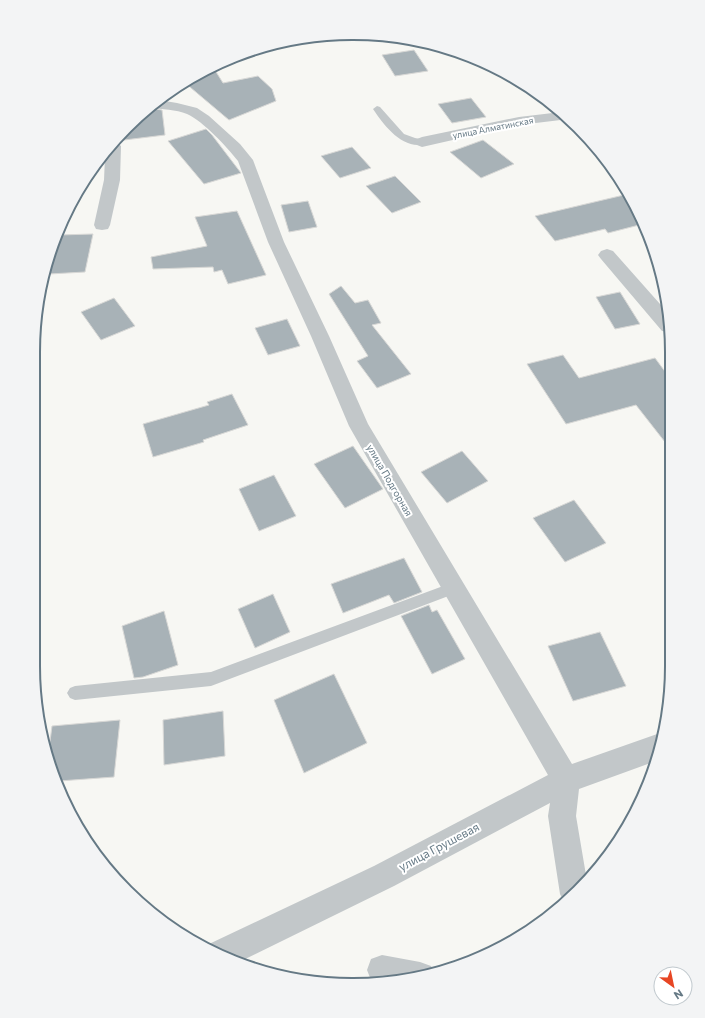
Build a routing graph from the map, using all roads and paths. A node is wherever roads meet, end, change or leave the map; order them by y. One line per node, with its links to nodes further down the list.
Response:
1 (162, 105): 9 (street, улица Подгорная)
2 (377, 108): 4 (lane)
3 (558, 117): 4 (street, улица Алматинская)
4 (422, 142)
5 (112, 153): 6 (street)
6 (102, 225)
7 (607, 255): 8 (street)
8 (663, 319)
9 (454, 588): 10 (lane); 12 (street, улица Подгорная)
10 (75, 693)
11 (653, 748): 12 (street, улица Грушевая)
12 (566, 780): 13 (street); 14 (street, улица Грушевая)
13 (574, 885)
14 (227, 952)
15 (382, 970): 16 (street)
16 (402, 974)

